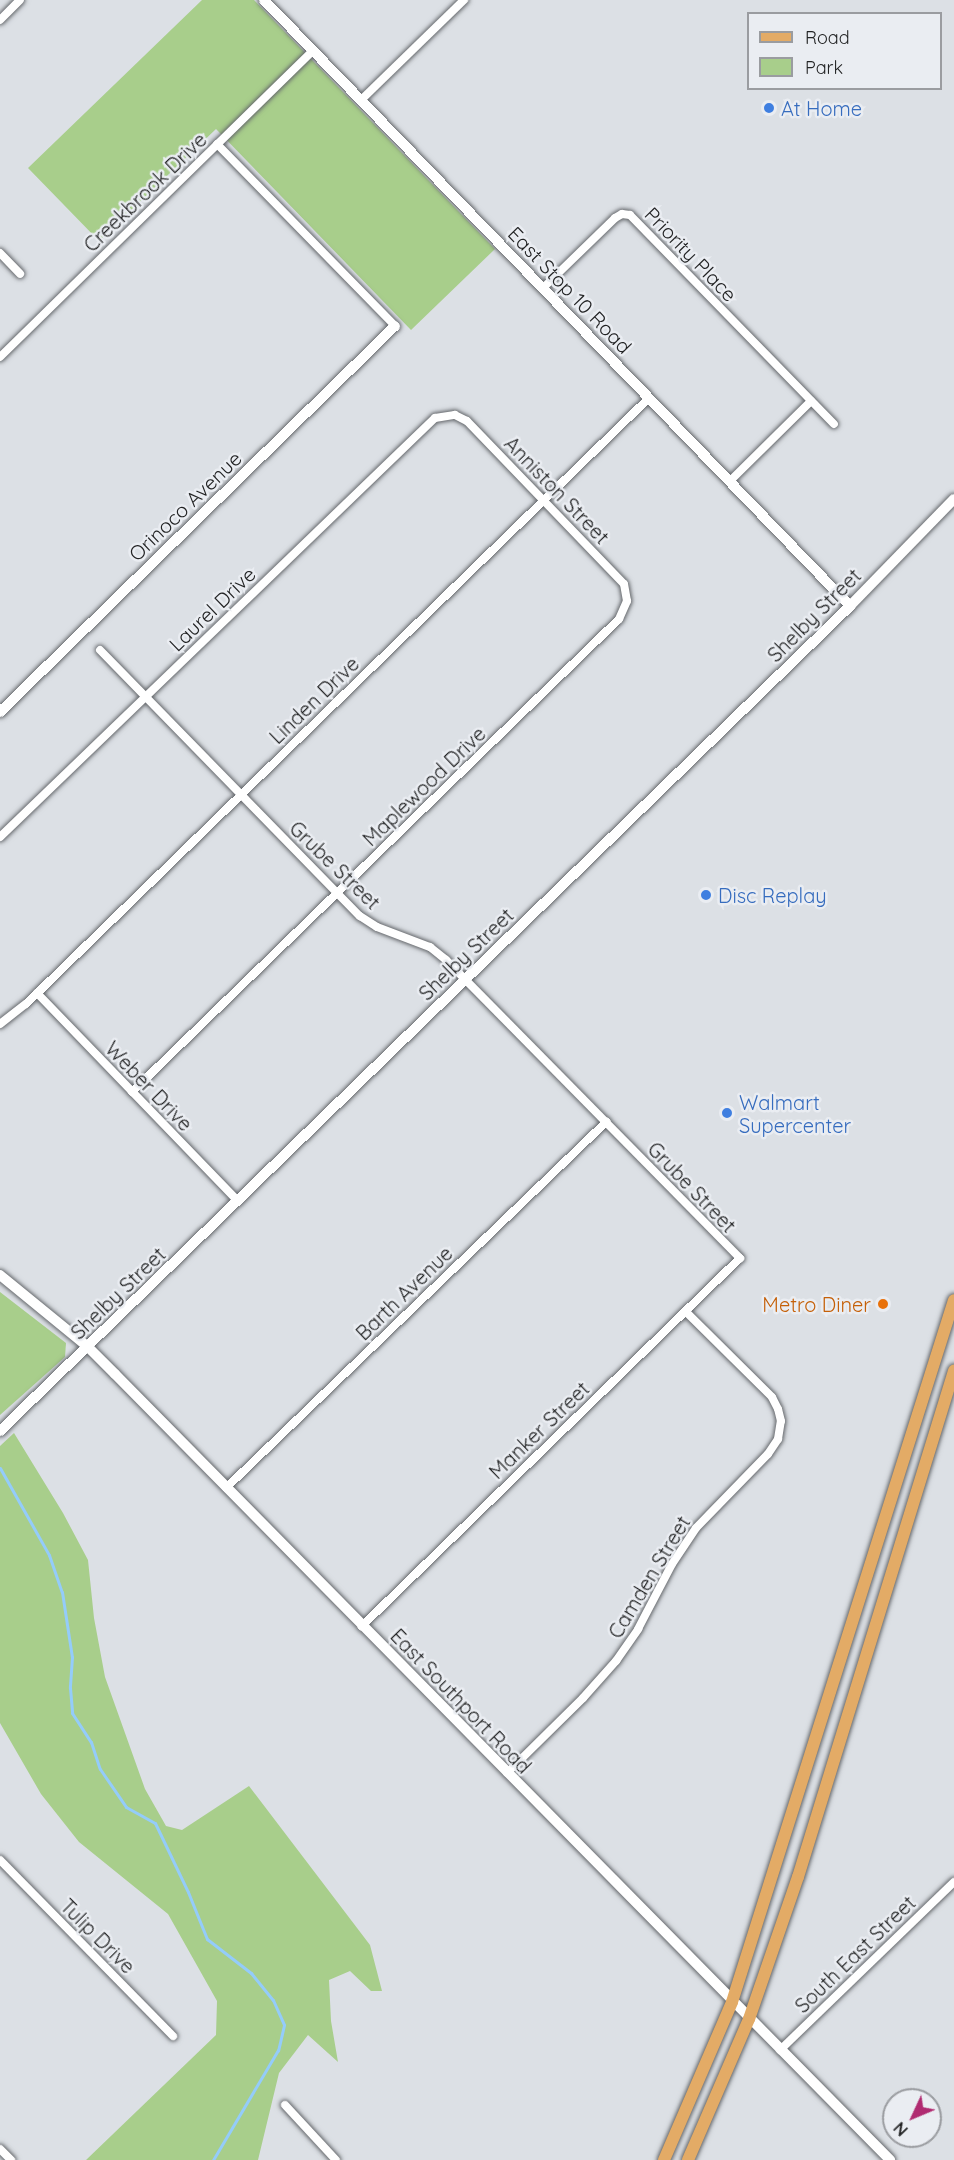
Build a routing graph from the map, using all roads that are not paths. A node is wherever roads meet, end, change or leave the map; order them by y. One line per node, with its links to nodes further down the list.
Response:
1 (20, 0): 4 (street)
2 (264, 0): 5 (street, East Stop 10 Road)
3 (464, 0): 6 (street)
4 (0, 20)
5 (313, 51): 6 (street, East Stop 10 Road); 7 (street, Creekbrook Drive)
6 (361, 100): 10 (street, East Stop 10 Road)
7 (217, 144): 11 (street); 12 (street, Creekbrook Drive)
8 (0, 253): 9 (street)
9 (20, 273)
10 (543, 288): 13 (street, East Stop 10 Road); 14 (street, Priority Place)
11 (395, 326): 24 (street, Orinoco Avenue)
12 (0, 357)
13 (650, 398): 17 (street, East Stop 10 Road); 19 (street, Linden Drive)
14 (811, 401): 16 (street, Priority Place); 17 (street)
15 (451, 415): 19 (street, Anniston Street); 23 (street, Laurel Drive)
16 (834, 424)
17 (730, 481): 21 (street, East Stop 10 Road)
18 (954, 499): 21 (street, Shelby Street)
19 (544, 500): 20 (street, Anniston Street); 25 (street, Linden Drive)
20 (627, 599): 27 (street, Maplewood Drive)
21 (850, 606): 28 (street, Shelby Street)
22 (100, 650): 23 (street, Grube Street)
23 (146, 696): 25 (street, Grube Street); 26 (street, Laurel Drive)
24 (0, 712)
25 (241, 795): 27 (street, Grube Street); 29 (street, Linden Drive)
26 (0, 837)
27 (337, 893): 28 (street, Grube Street); 31 (street, Maplewood Drive)
28 (465, 981): 32 (street, Grube Street); 33 (street, Shelby Street)
29 (37, 993): 30 (street, Linden Drive); 31 (street, Weber Drive)
30 (0, 1024)
31 (132, 1092): 33 (street, Weber Drive)
32 (606, 1122): 34 (street, Grube Street); 41 (street, Barth Avenue)
33 (238, 1201): 38 (street, Shelby Street)
34 (740, 1258): 37 (street, Manker Street)
35 (0, 1275): 38 (street, East Southport Road)
36 (954, 1300): 46 (main road)
37 (685, 1311): 42 (street, Manker Street); 43 (street, Camden Street)
38 (88, 1347): 40 (street, Shelby Street); 41 (street, East Southport Road)
39 (954, 1371): 47 (main road)
40 (2, 1430)
41 (226, 1488): 42 (street, East Southport Road)
42 (362, 1626): 43 (street, East Southport Road)
43 (507, 1773): 46 (street, East Southport Road)
44 (0, 1860): 48 (street, Tulip Drive)
45 (954, 1882): 49 (street, South East Street)
46 (732, 2002): 47 (street, East Southport Road); 54 (main road)
47 (749, 2019): 49 (street, East Southport Road); 55 (main road)
48 (173, 2036)
49 (780, 2050): 56 (street, East Southport Road)
50 (285, 2105): 53 (street)
51 (0, 2149): 52 (street)
52 (11, 2160)
53 (336, 2160)
54 (664, 2160)
55 (688, 2160)
56 (890, 2160)

